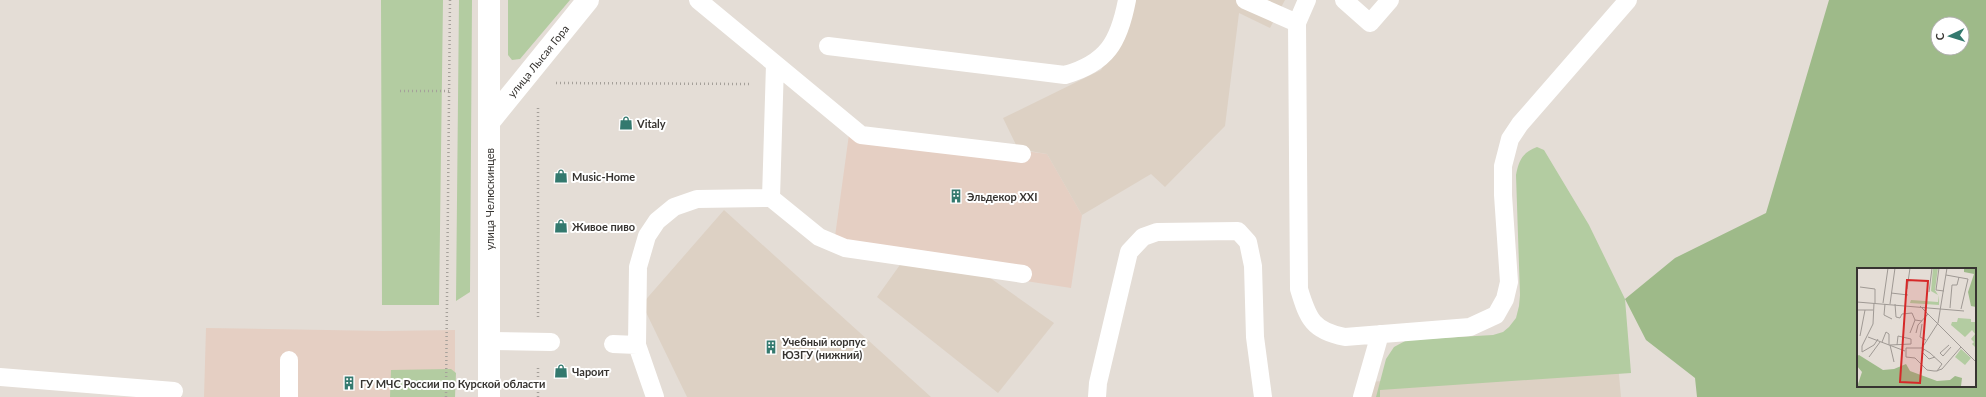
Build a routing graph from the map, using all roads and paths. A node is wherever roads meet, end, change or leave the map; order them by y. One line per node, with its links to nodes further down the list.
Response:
1 (450, 0): 17 (path)
2 (489, 0): 19 (street, улица Челюскинцев)
3 (588, 0): 19 (street, улица Лысая Гора)
4 (698, 0): 13 (lane)
5 (1127, 0): 12 (lane)
6 (1245, 0): 11 (lane)
7 (1307, 0): 11 (lane)
8 (1344, 0): 9 (lane)
9 (1390, 0)
10 (1628, 0): 23 (lane)
11 (1297, 23): 23 (lane)
12 (828, 46)
13 (775, 64): 15 (lane); 20 (lane)
14 (548, 83): 15 (path)
15 (774, 84): 21 (lane)
16 (400, 91): 17 (path)
17 (449, 92): 32 (path)
18 (539, 104): 25 (path)
19 (489, 122): 24 (street, улица Челюскинцев)
20 (1022, 154)
21 (771, 198): 22 (lane); 27 (lane)
22 (1023, 274)
23 (1380, 334): 38 (lane)
24 (490, 341): 25 (lane); 33 (street, улица Челюскинцев)
25 (545, 342): 34 (path)
26 (613, 344): 27 (lane)
27 (637, 345): 35 (lane)
28 (290, 360): 31 (lane)
29 (0, 378): 30 (lane)
30 (174, 391)
31 (289, 397)
32 (446, 397)
33 (489, 397)
34 (538, 397)
35 (655, 397)
36 (1097, 397): 37 (lane)
37 (1264, 397)
38 (1362, 397)

